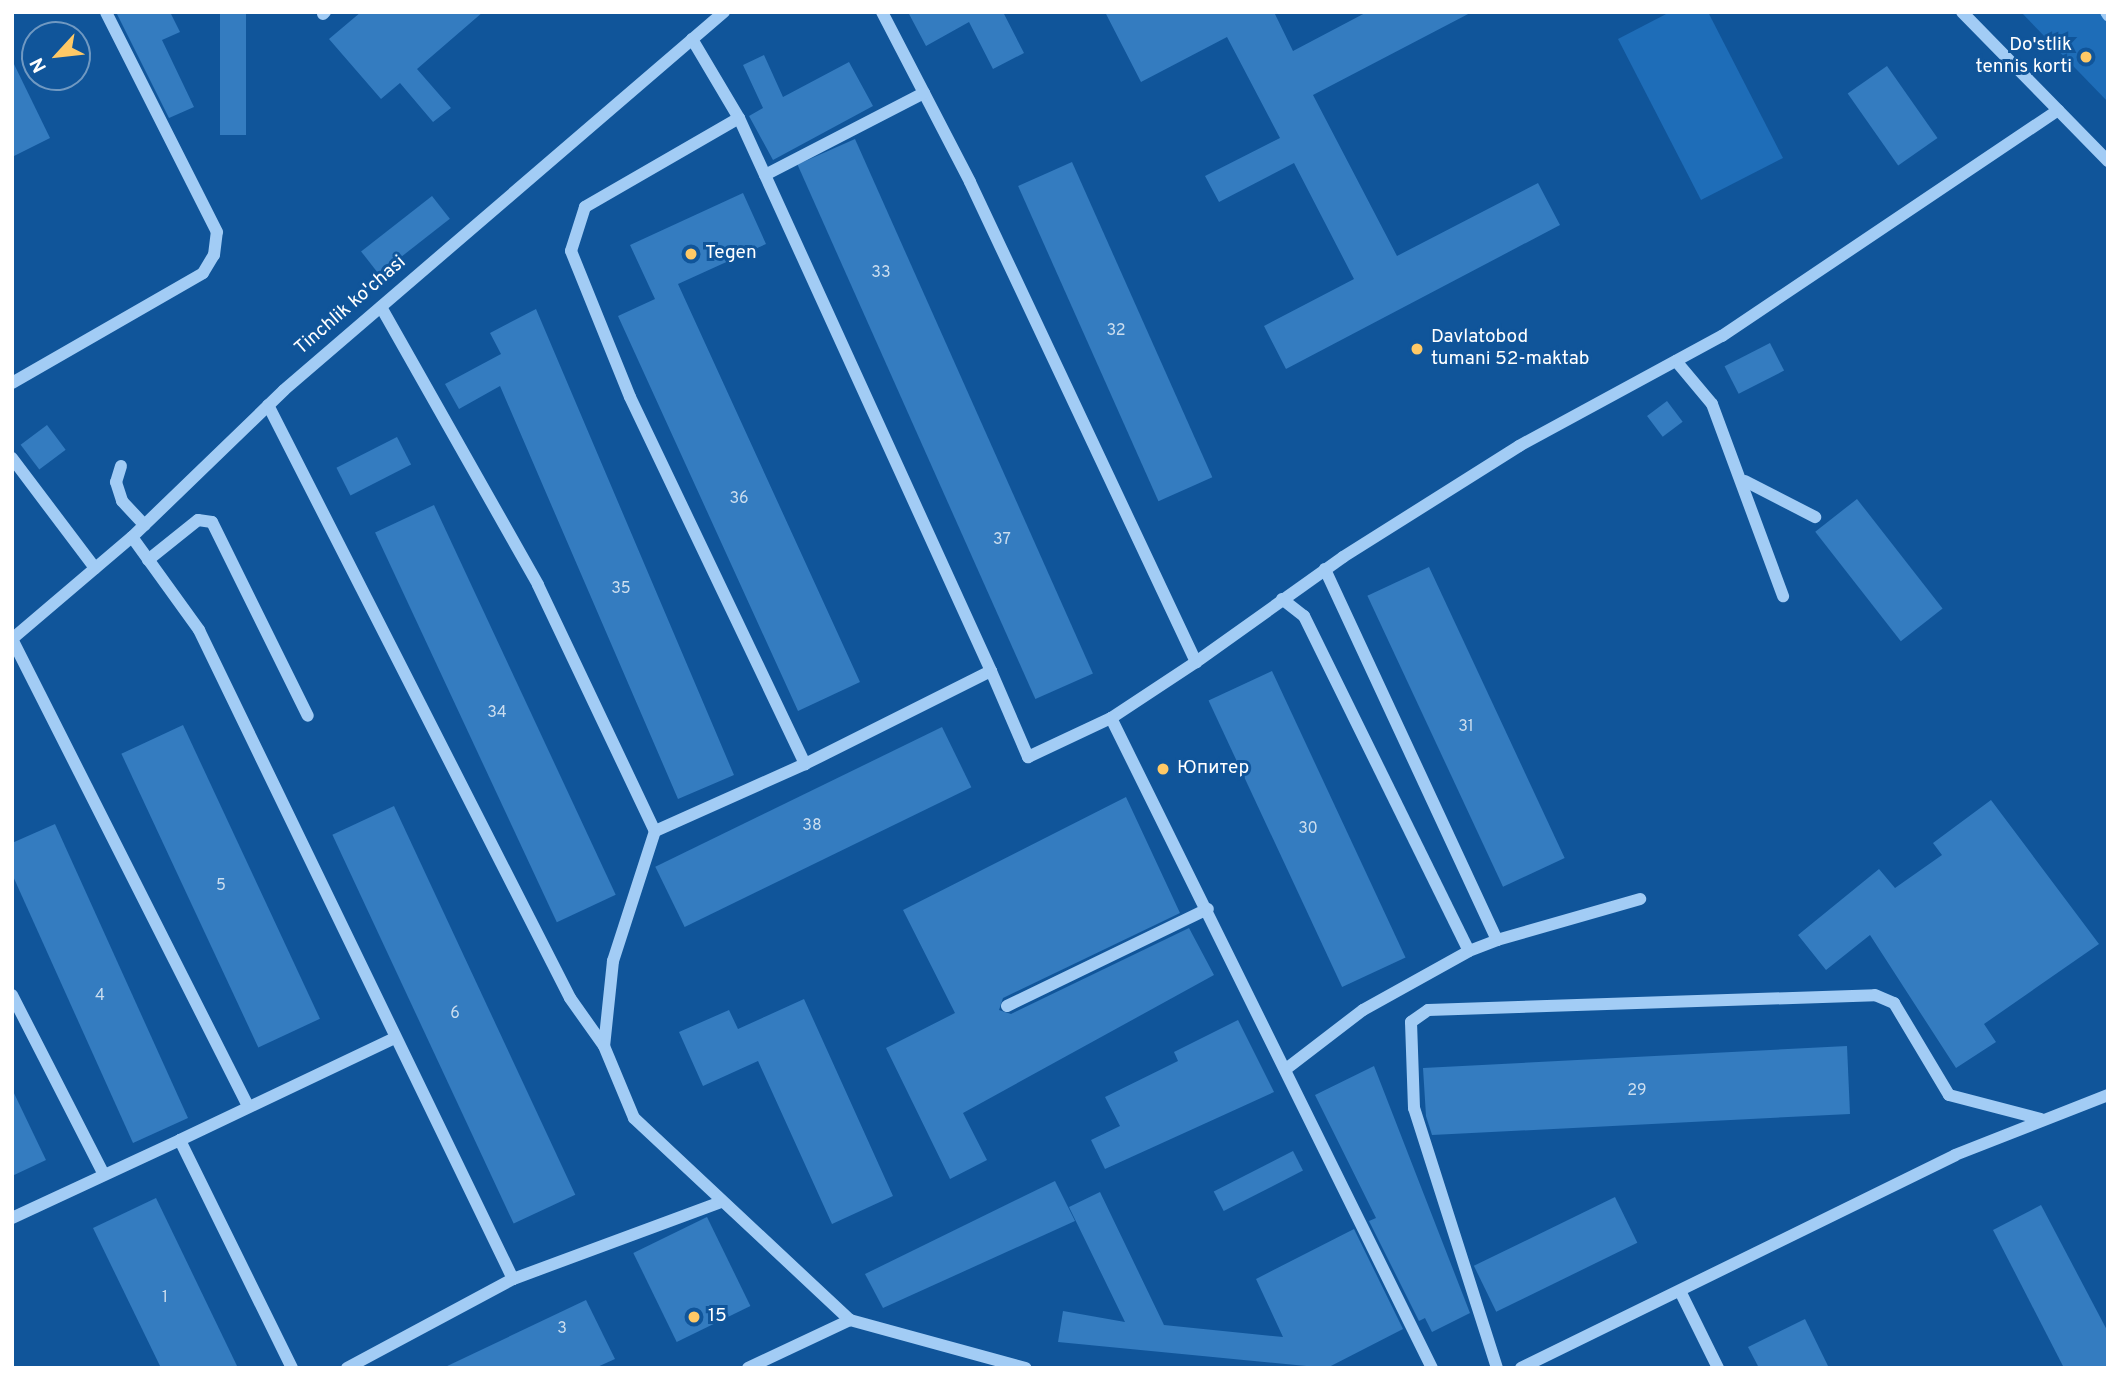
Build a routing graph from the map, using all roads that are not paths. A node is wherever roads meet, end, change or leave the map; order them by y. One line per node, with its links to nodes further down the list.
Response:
1 (106, 12): 13 (street)
2 (724, 12): 5 (street, Tinchlik ko'chasi)
3 (882, 12): 6 (street)
4 (1962, 12): 7 (street)
5 (692, 39): 8 (street); 11 (street, Tinchlik ko'chasi)
6 (924, 93): 10 (street); 27 (street)
7 (2058, 110): 9 (street); 12 (street)
8 (738, 118): 10 (street); 31 (street)
9 (2108, 161)
10 (765, 175): 28 (street)
11 (381, 307): 14 (street, Tinchlik ko'chasi); 32 (street)
12 (1676, 361): 17 (street); 23 (street)
13 (12, 383)
14 (268, 405): 19 (street, Tinchlik ko'chasi); 40 (street)
15 (12, 458): 22 (street)
16 (121, 466): 19 (street)
17 (1745, 481): 18 (street); 24 (street)
18 (1815, 517)
19 (144, 525): 20 (street, Tinchlik ko'chasi)
20 (132, 537): 21 (street); 22 (street, Tinchlik ko'chasi)
21 (148, 559): 29 (street); 39 (street)
22 (95, 568): 26 (street, Tinchlik ko'chasi)
23 (1325, 569): 25 (street); 35 (street)
24 (1783, 596)
25 (1282, 598): 27 (street); 36 (street)
26 (12, 639): 43 (street)
27 (1196, 663): 30 (street)
28 (991, 671): 30 (street); 31 (street)
29 (308, 716)
30 (1111, 718): 34 (street)
31 (805, 764): 32 (street)
32 (655, 831): 40 (street)
33 (1640, 899): 35 (street)
34 (1208, 909): 38 (street); 41 (street)
35 (1497, 940): 36 (street)
36 (1469, 951): 41 (street)
37 (12, 995): 46 (street)
38 (1007, 1006)
39 (395, 1038): 43 (street); 49 (street)
40 (604, 1046): 47 (street)
41 (1286, 1069): 56 (street)
42 (2108, 1095): 44 (street)
43 (248, 1106): 45 (street)
44 (2041, 1119): 50 (street); 57 (street)
45 (180, 1140): 46 (street); 52 (street)
46 (103, 1173): 48 (street)
47 (719, 1203): 49 (street); 51 (street)
48 (12, 1218)
49 (513, 1279): 53 (street)
50 (1680, 1291): 58 (street); 59 (street)
51 (850, 1320): 54 (street); 55 (street)
52 (292, 1368)
53 (347, 1368)
54 (748, 1368)
55 (1026, 1368)
56 (1432, 1368)
57 (1497, 1368)
58 (1521, 1368)
59 (1718, 1368)

